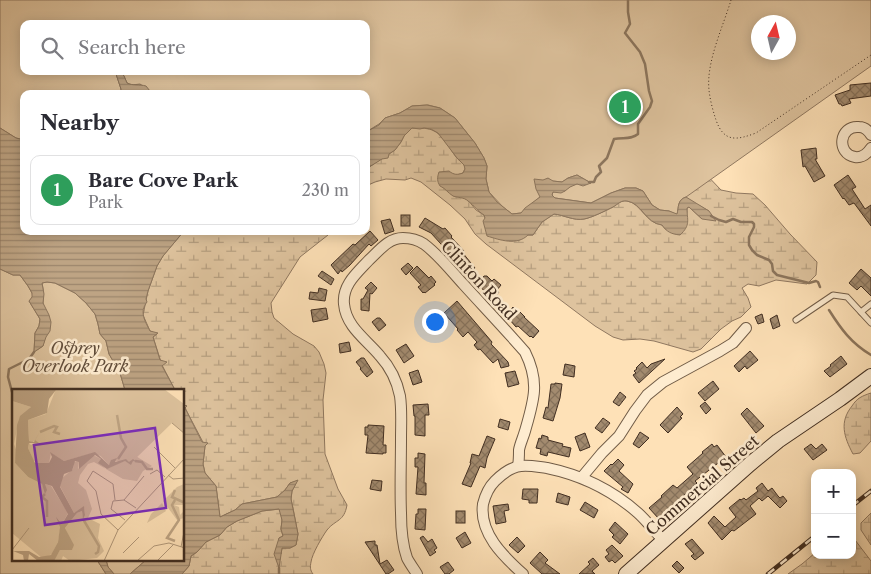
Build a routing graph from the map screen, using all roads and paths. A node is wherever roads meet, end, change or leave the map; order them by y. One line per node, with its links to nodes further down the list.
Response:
1 (731, 0): 2 (path)
2 (871, 55)
3 (871, 135): 4 (street)
4 (870, 152)
5 (871, 304): 6 (lane)
6 (861, 312): 7 (lane); 8 (lane)
7 (796, 320)
8 (871, 323)
9 (746, 328): 12 (street)
10 (871, 376): 13 (main road, Commercial Street)
11 (518, 466): 12 (street); 14 (street, Clinton Road); 15 (street)
12 (582, 477): 13 (street)
13 (664, 541): 16 (main road, Commercial Street)
14 (417, 574)
15 (523, 574)
16 (626, 574)

